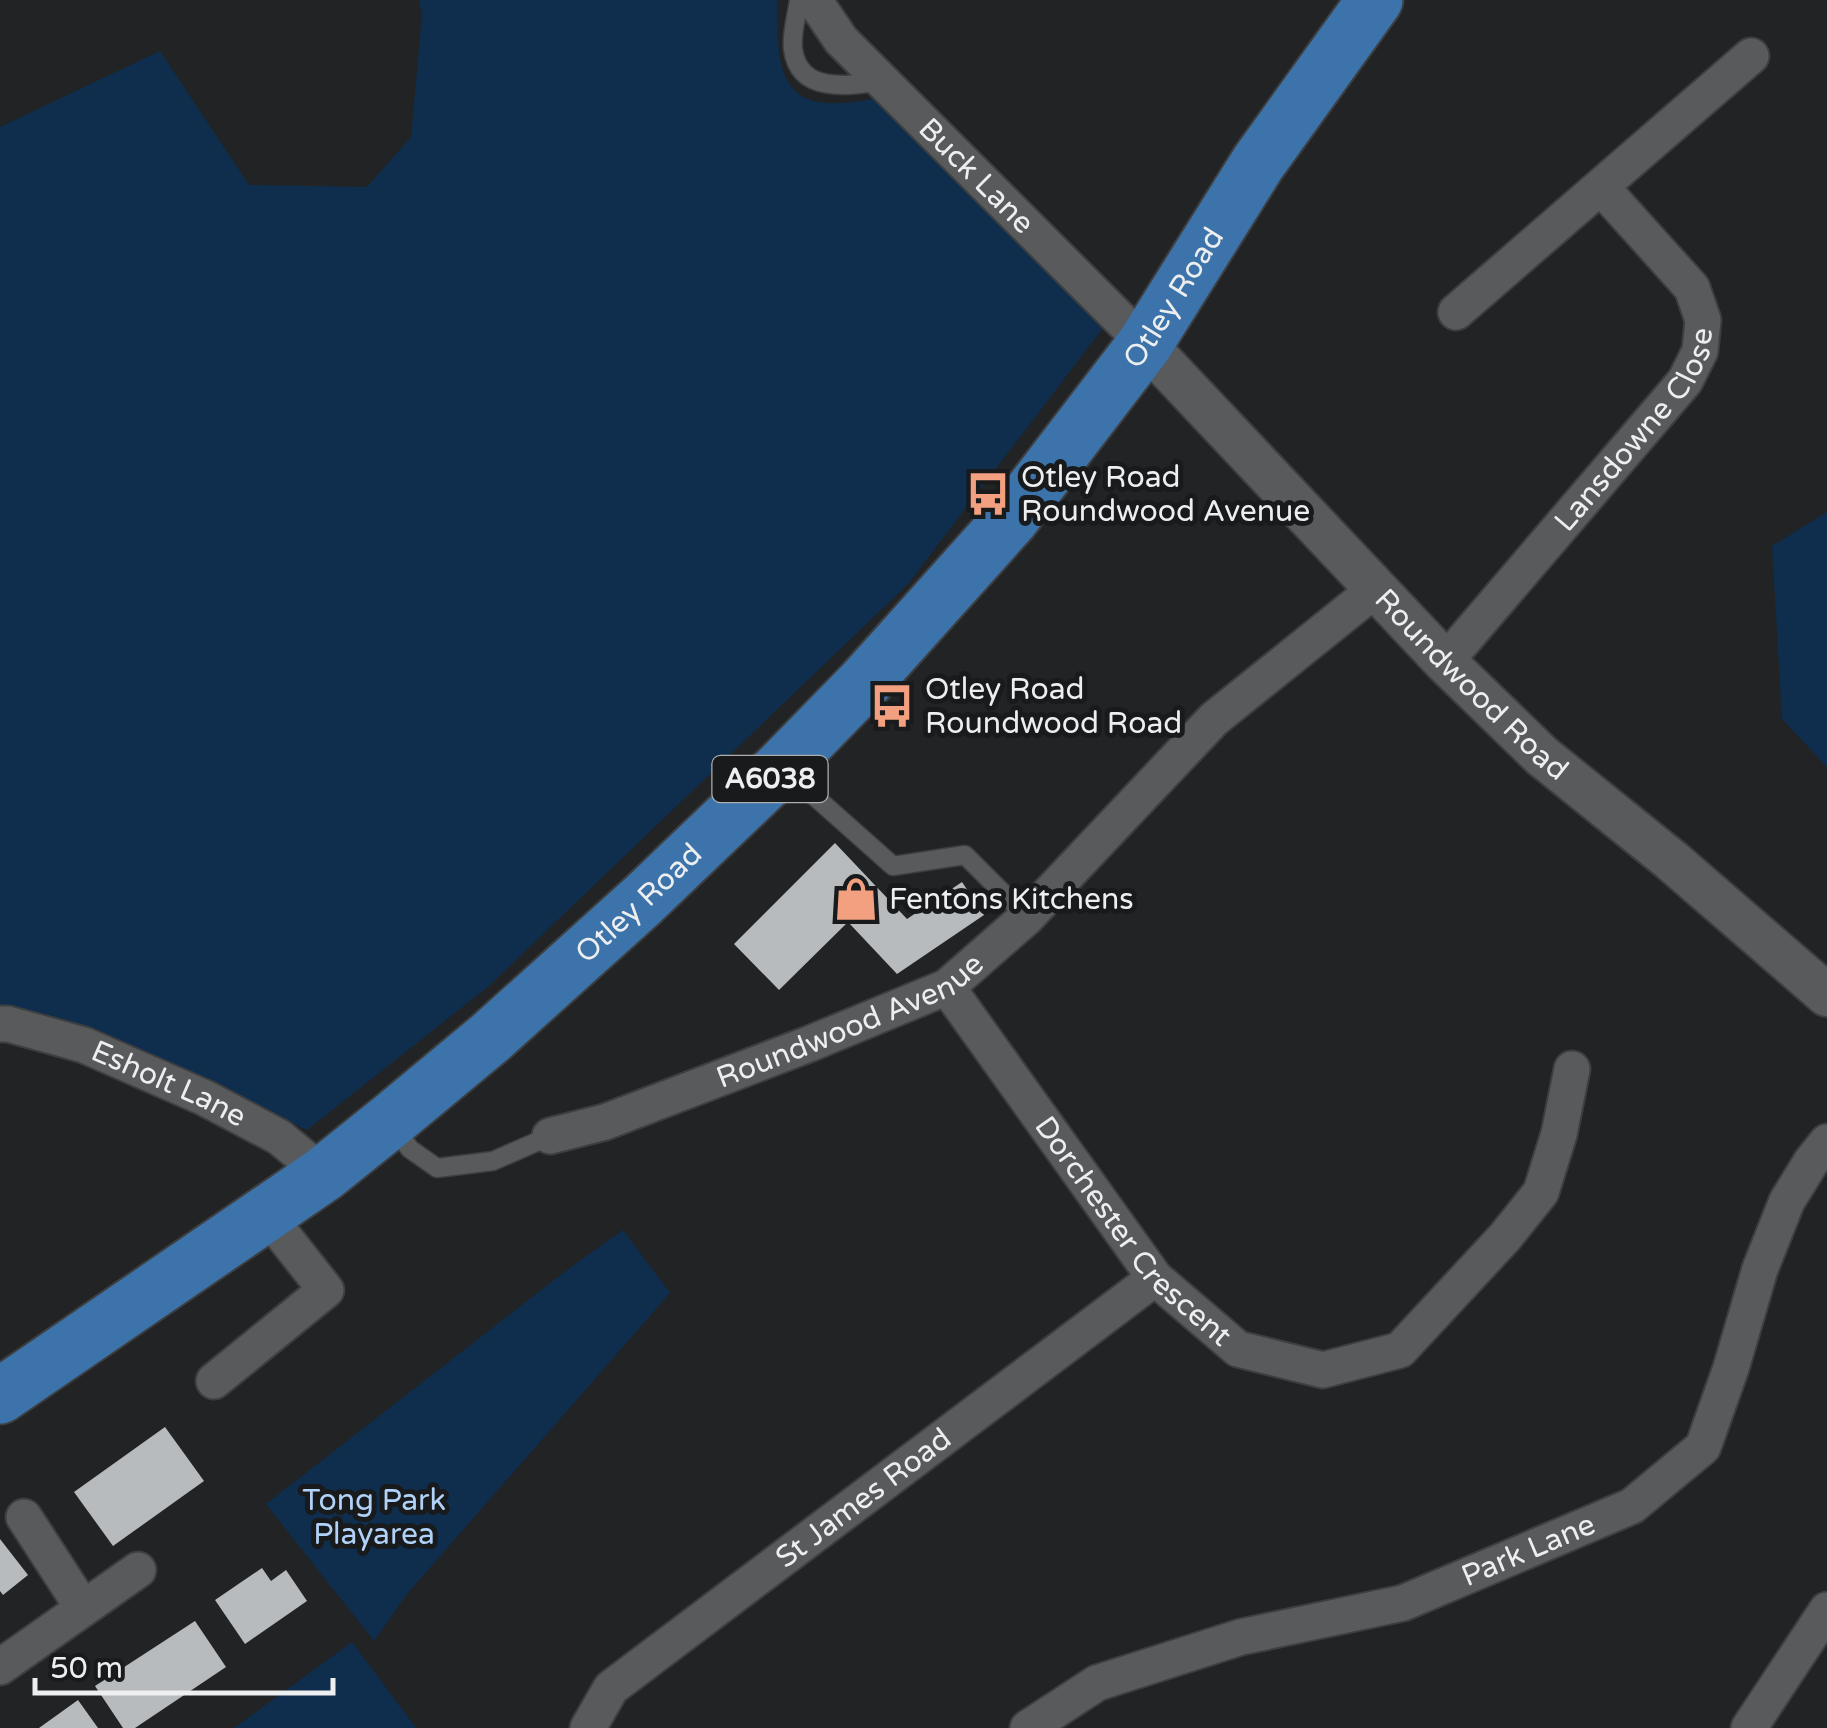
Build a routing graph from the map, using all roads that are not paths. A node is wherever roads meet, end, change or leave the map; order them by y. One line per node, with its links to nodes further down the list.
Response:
1 (799, 0): 5 (lane)
2 (814, 0): 5 (street, Buck Lane)
3 (1375, 0): 8 (main road, Otley Road / A6038)
4 (1751, 56): 6 (street)
5 (881, 81): 8 (street, Buck Lane)
6 (1601, 187): 7 (street); 10 (street, Lansdowne Close)
7 (1456, 312)
8 (1145, 344): 9 (street, Roundwood Road); 11 (main road, Otley Road / A6038)
9 (1377, 588): 10 (street, Roundwood Road); 12 (street, Roundwood Avenue)
10 (1445, 662): 14 (street, Roundwood Road)
11 (782, 767): 12 (lane); 17 (main road, Otley Road / A6038)
12 (1026, 917): 13 (street, Roundwood Avenue)
13 (947, 987): 18 (street, Roundwood Avenue); 22 (street, Dorchester Crescent)
14 (1827, 995)
15 (0, 1024): 20 (street, Esholt Lane)
16 (1572, 1069): 22 (street, Dorchester Crescent)
17 (390, 1121): 18 (lane, Roundwood Avenue); 20 (main road, Otley Road / A6038)
18 (550, 1136)
19 (1827, 1142): 31 (street, Park Lane)
20 (324, 1174): 21 (main road, Otley Road / A6038)
21 (266, 1214): 23 (street); 24 (main road, Otley Road / A6038)
22 (1155, 1278): 30 (street, St James Road)
23 (214, 1381)
24 (0, 1396)
25 (24, 1517): 27 (street)
26 (138, 1570): 27 (street)
27 (83, 1608): 29 (street)
28 (1827, 1610): 32 (street)
29 (0, 1668)
30 (588, 1728)
31 (1028, 1728)
32 (1749, 1728)

